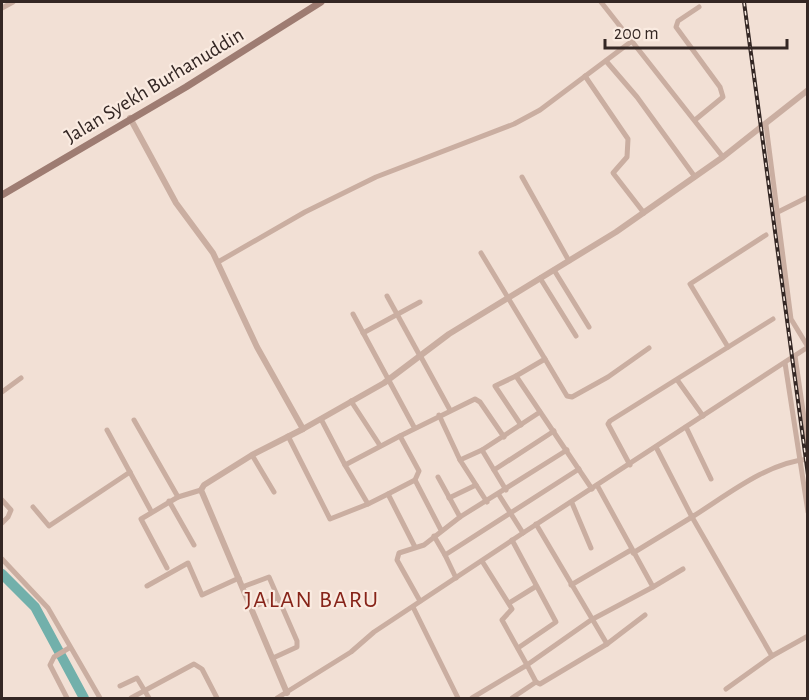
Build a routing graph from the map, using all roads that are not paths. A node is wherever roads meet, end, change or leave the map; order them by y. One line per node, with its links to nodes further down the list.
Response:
1 (13, 2): 5 (street)
2 (321, 2): 10 (main road, Jalan Syekh Burhanuddin)
3 (602, 2): 6 (street)
4 (699, 7): 11 (street)
5 (2, 8)
6 (632, 41): 7 (street); 11 (street)
7 (606, 61): 8 (street); 15 (street)
8 (585, 76): 18 (street); 23 (street)
9 (807, 90): 12 (street)
10 (130, 118): 16 (main road, Jalan Syekh Burhanuddin); 23 (street)
11 (695, 120): 13 (street)
12 (766, 125): 13 (street); 19 (street)
13 (723, 157): 15 (street)
14 (522, 177): 22 (street)
15 (695, 177): 18 (street)
16 (2, 195)
17 (807, 197): 19 (street)
18 (644, 213): 22 (street)
19 (776, 213): 36 (street)
20 (766, 235): 35 (street)
21 (481, 253): 27 (street)
22 (569, 261): 24 (street)
23 (218, 262): 57 (street)
24 (554, 270): 25 (street); 32 (street)
25 (540, 278): 27 (street); 34 (street)
26 (387, 296): 30 (street)
27 (508, 299): 38 (street); 40 (street)
28 (420, 302): 30 (street)
29 (353, 314): 33 (street)
30 (397, 315): 33 (street); 38 (street)
31 (774, 319): 35 (street)
32 (589, 327)
33 (363, 333): 44 (street)
34 (576, 336)
35 (728, 347): 45 (street)
36 (807, 347): 39 (street)
37 (649, 348): 40 (street)
38 (421, 356): 44 (street); 48 (street)
39 (795, 356): 41 (street); 64 (street)
40 (545, 359): 42 (street)
41 (785, 363): 51 (street); 71 (street)
42 (516, 376): 49 (street); 54 (street)
43 (21, 378): 46 (street)
44 (387, 379): 47 (street); 55 (street)
45 (678, 381): 51 (street); 73 (street)
46 (2, 392)
47 (351, 401): 52 (street); 63 (street)
48 (450, 410): 50 (street); 62 (street)
49 (540, 412): 54 (street); 59 (street)
50 (439, 415): 55 (street); 70 (street)
51 (703, 416): 56 (street)
52 (321, 419): 57 (street); 72 (street)
53 (134, 420): 87 (street)
54 (521, 425): 62 (street)
55 (414, 427): 61 (street)
56 (686, 427): 65 (street); 78 (street)
57 (303, 429): 60 (street)
58 (107, 430): 76 (street)
59 (554, 431): 67 (street); 75 (street)
60 (288, 436): 68 (street); 93 (street)
61 (400, 436): 63 (street); 79 (street)
62 (504, 437): 66 (street)
63 (380, 444): 72 (street)
64 (807, 445)
65 (656, 447): 73 (street); 99 (street)
66 (482, 450): 70 (street); 75 (street)
67 (567, 450): 74 (street); 83 (street)
68 (252, 455): 82 (street); 84 (street)
69 (807, 459): 71 (street)
70 (460, 460): 80 (street)
71 (798, 460): 97 (street); 99 (street)
72 (345, 465): 93 (street)
73 (630, 465): 81 (street)
74 (579, 469): 81 (street); 96 (street)
75 (494, 470): 83 (street)
76 (130, 472): 94 (street); 95 (street)
77 (438, 477): 88 (street)
78 (711, 478)
79 (415, 480): 85 (street); 102 (street)
80 (476, 485): 88 (street); 91 (street)
81 (595, 487): 92 (street); 109 (street)
82 (201, 490): 87 (street); 115 (street)
83 (506, 490): 86 (street)
84 (274, 492)
85 (388, 494): 93 (street); 107 (street)
86 (499, 495): 91 (street); 96 (street)
87 (178, 497): 90 (street)
88 (449, 498): 98 (street)
89 (2, 500): 100 (street)
90 (169, 501): 95 (street); 106 (street)
91 (487, 502): 98 (street)
92 (572, 503): 101 (street); 108 (street)
93 (368, 504)
94 (33, 507)
95 (151, 511): 113 (street)
96 (510, 512): 103 (street); 110 (street)
97 (807, 512)
98 (460, 517): 102 (street)
99 (692, 517): 109 (street); 133 (street)
100 (2, 523)
101 (536, 524): 103 (street); 117 (street)
102 (441, 530): 104 (street)
103 (523, 533): 105 (street)
104 (434, 536): 107 (street); 110 (street)
105 (512, 540): 112 (street); 120 (street)
106 (194, 545)
107 (415, 547): 123 (street)
108 (591, 548)
109 (632, 551): 117 (street); 121 (street)
110 (445, 555): 116 (street)
111 (2, 559): 131 (street)
112 (482, 561): 116 (street); 124 (street)
113 (167, 568)
114 (683, 569): 121 (street)
115 (238, 578): 118 (street); 119 (street)
116 (456, 578): 123 (street)
117 (571, 585): 128 (street)
118 (147, 586)
119 (242, 587): 122 (street); 125 (street)
120 (536, 587): 124 (street); 132 (street)
121 (653, 587): 128 (street)
122 (278, 598): 125 (street); 134 (street)
123 (420, 601): 126 (street)
124 (509, 603): 132 (street)
125 (250, 607): 134 (street)
126 (413, 607): 140 (street); 147 (street)
127 (645, 615): 130 (street)
128 (591, 620): 130 (street); 135 (street)
129 (807, 636): 133 (street)
130 (607, 644): 136 (street)
131 (69, 648): 141 (street); 142 (street)
132 (518, 648): 135 (street)
133 (772, 656): 138 (street)
134 (273, 658): 140 (street)
135 (527, 665): 136 (street); 148 (street)
136 (536, 682): 149 (street)
137 (120, 686): 139 (street)
138 (726, 689)
139 (145, 691): 143 (street); 144 (street); 145 (street)
140 (287, 693): 146 (street)
141 (67, 699)
142 (100, 699)
143 (131, 699)
144 (149, 699)
145 (217, 699)
146 (277, 699)
147 (458, 699)
148 (472, 699)
149 (512, 699)

